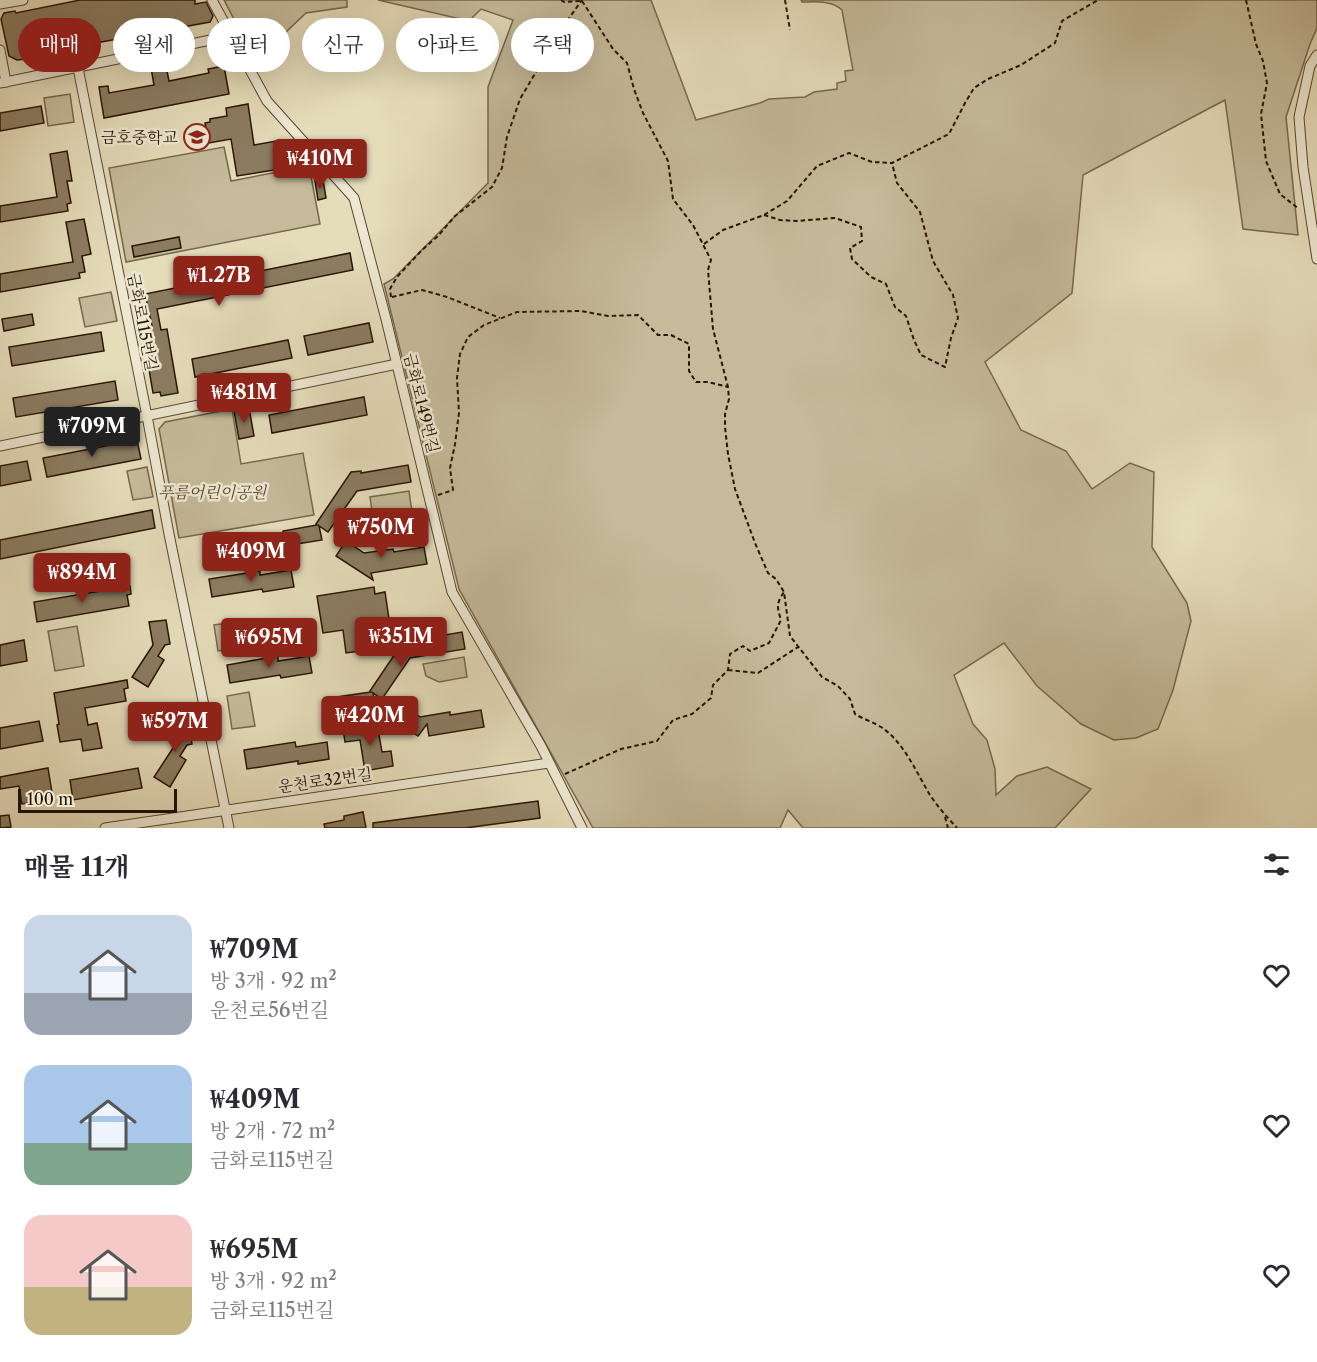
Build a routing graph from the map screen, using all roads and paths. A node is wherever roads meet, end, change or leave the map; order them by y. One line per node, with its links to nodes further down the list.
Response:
1 (23, 0): 8 (street)
2 (212, 0): 9 (street, 금화로149번길)
3 (561, 0): 4 (path)
4 (582, 0): 22 (path); 24 (path)
5 (785, 0): 10 (path)
6 (1098, 0): 19 (path)
7 (1246, 0): 21 (path)
8 (0, 4)
9 (221, 18)
10 (790, 30)
11 (207, 41): 14 (street)
12 (0, 50): 18 (street)
13 (1317, 55): 21 (street)
14 (101, 63)
15 (57, 72): 18 (street)
16 (79, 72): 27 (street, 금화로115번길)
17 (251, 72): 25 (street, 금화로149번길)
18 (3, 82)
19 (892, 163): 20 (path); 20 (path)
20 (764, 215): 22 (path)
21 (1311, 219): 23 (street)
22 (704, 244): 26 (path)
23 (1317, 259)
24 (501, 318): 26 (path); 29 (path)
25 (397, 364): 27 (street); 29 (street, 금화로149번길)
26 (728, 387): 30 (path)
27 (147, 416): 28 (street); 35 (street, 금화로115번길)
28 (0, 446)
29 (429, 498): 33 (street, 금화로149번길)
30 (784, 592): 31 (path); 32 (path)
31 (798, 647): 32 (path); 36 (path)
32 (728, 670): 34 (path)
33 (549, 763): 34 (street, 금화로149번길); 35 (street, 운천로32번길)
34 (557, 778): 39 (street, 금화로149번길)
35 (225, 810): 37 (street, 운천로32번길); 38 (street, 금화로115번길)
36 (944, 814): 40 (path); 41 (path)
37 (105, 828)
38 (229, 828)
39 (582, 828)
40 (948, 828)
41 (957, 828)

